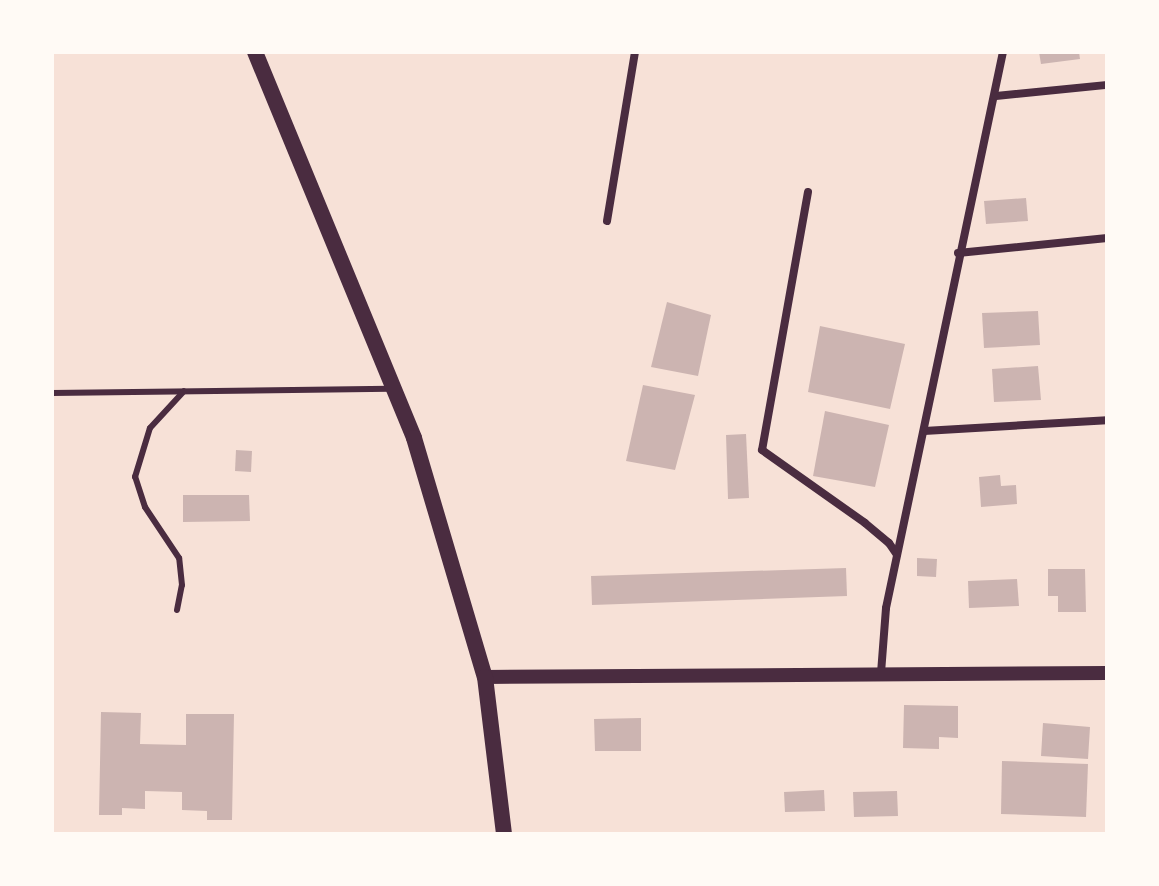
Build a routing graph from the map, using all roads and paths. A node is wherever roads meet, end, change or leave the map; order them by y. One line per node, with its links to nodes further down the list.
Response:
1 (255, 52): 10 (main road)
2 (635, 52): 7 (street)
3 (1003, 52): 5 (street)
4 (1107, 85): 5 (street)
5 (996, 96): 9 (street)
6 (808, 192): 15 (street)
7 (607, 221)
8 (1107, 238): 9 (street)
9 (958, 253): 14 (street)
10 (393, 389): 11 (lane); 19 (main road)
11 (184, 391): 12 (lane); 16 (lane)
12 (52, 393)
13 (1107, 420): 14 (street)
14 (924, 431): 15 (street)
15 (897, 556): 17 (street)
16 (177, 610)
17 (881, 673): 18 (street); 19 (street)
18 (1107, 673)
19 (485, 677): 20 (main road)
20 (504, 834)

